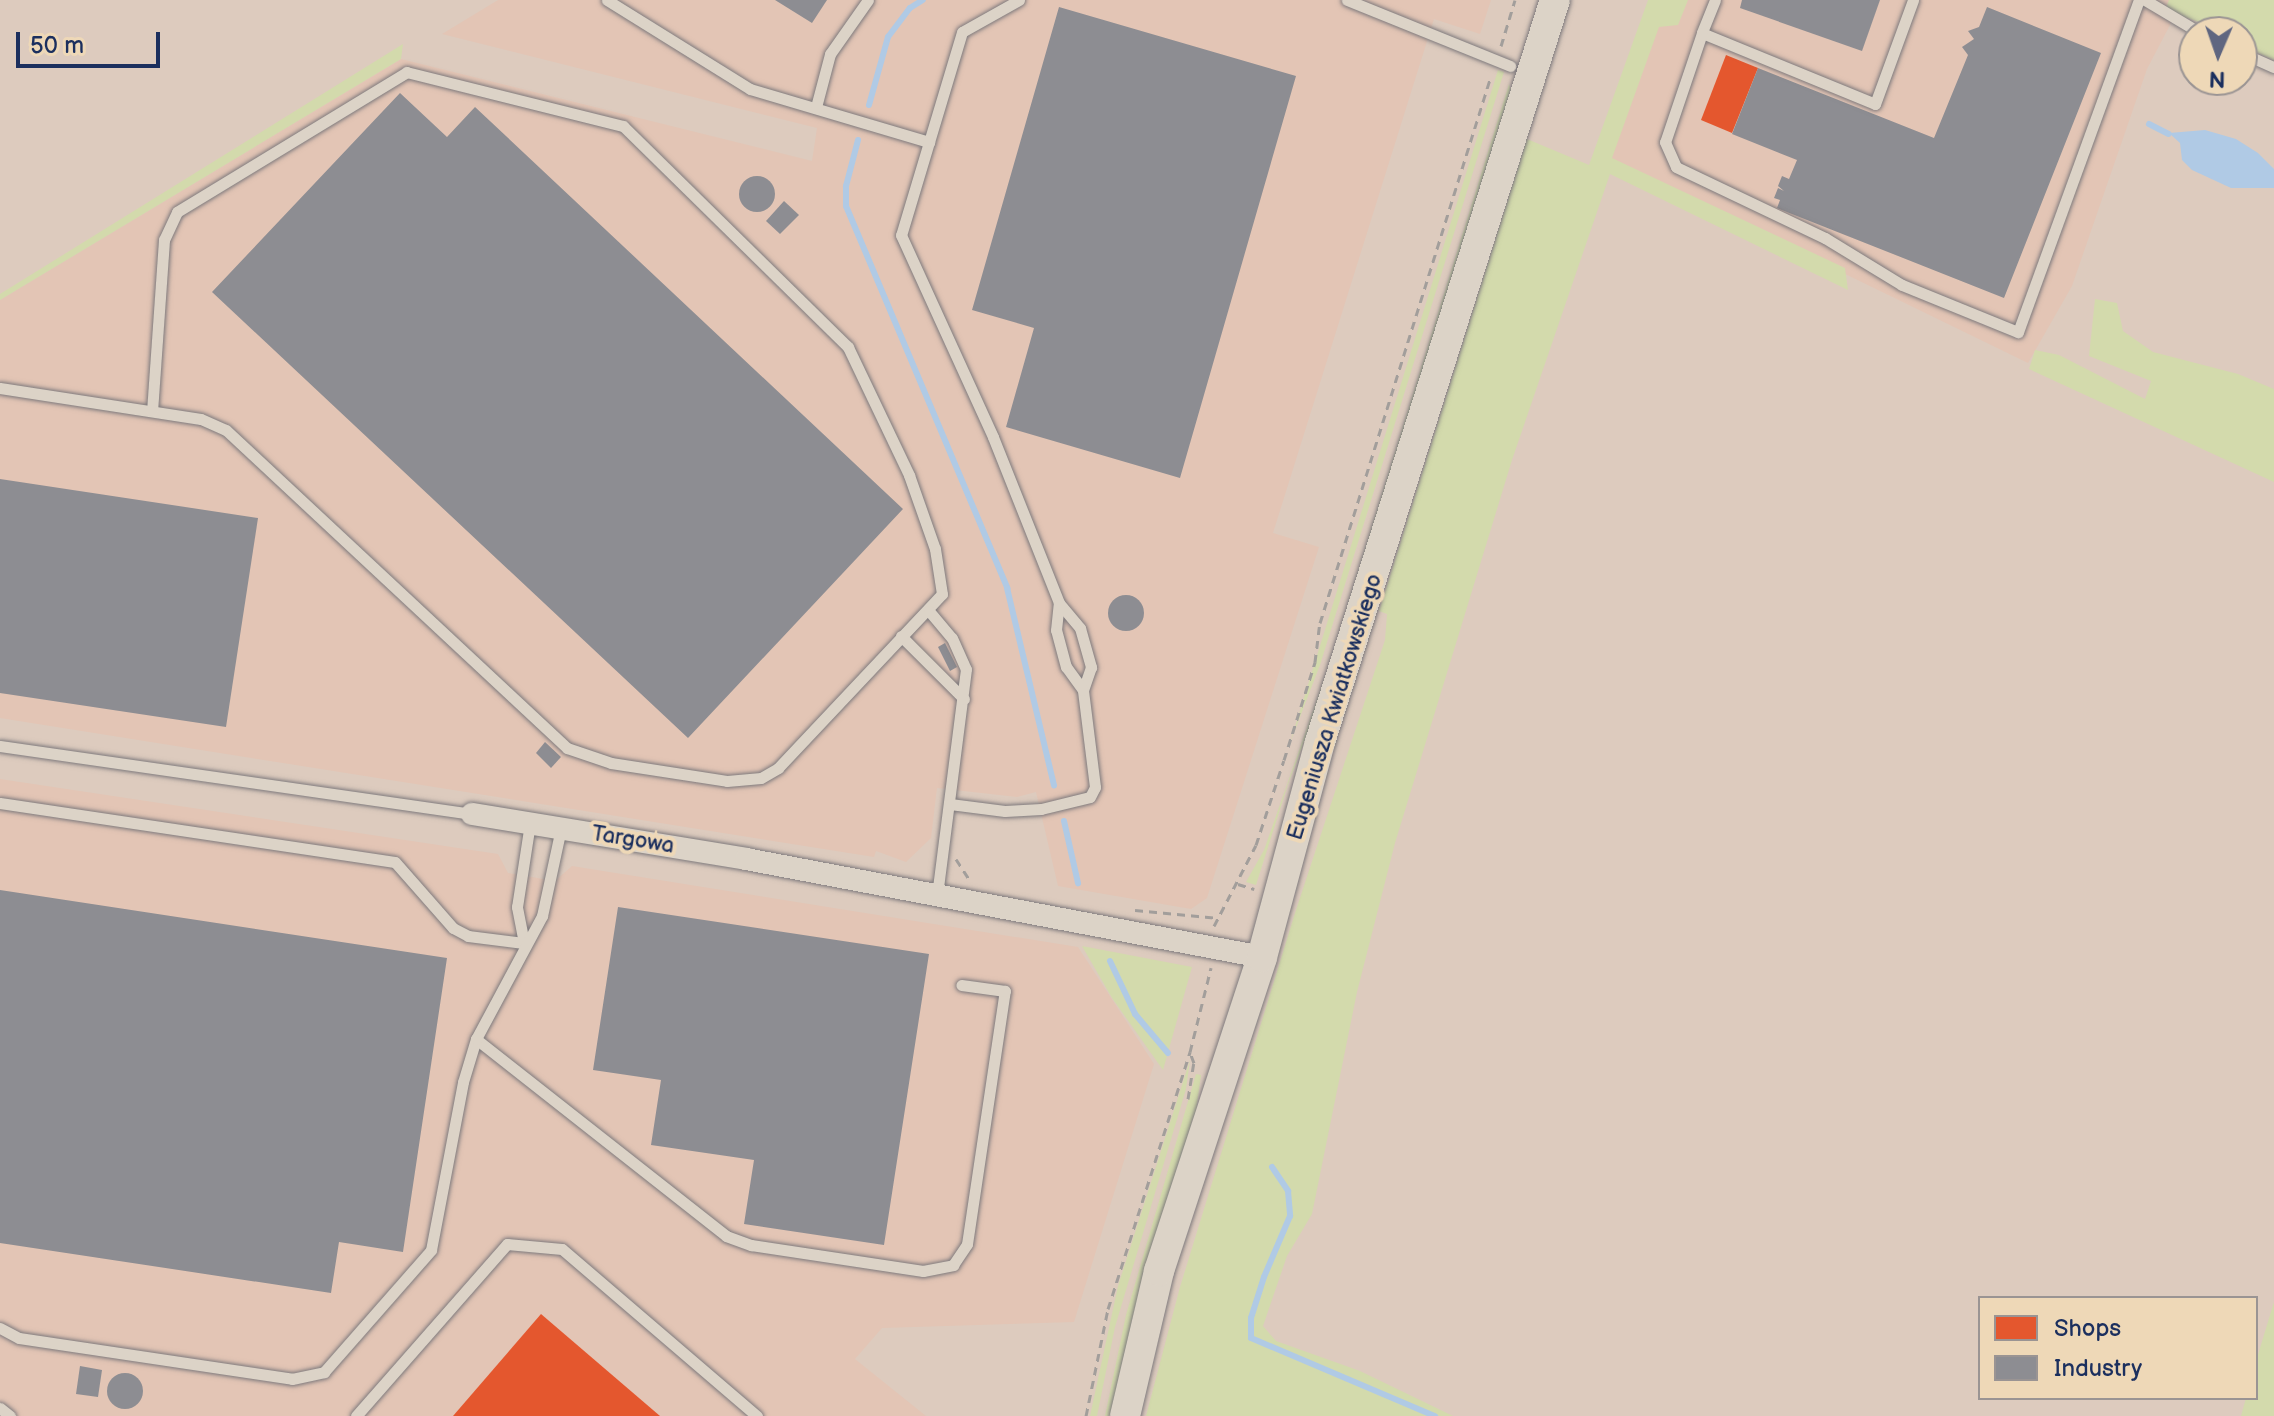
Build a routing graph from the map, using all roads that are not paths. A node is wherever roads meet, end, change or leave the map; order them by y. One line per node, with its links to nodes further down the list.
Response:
1 (607, 0): 12 (lane)
2 (868, 0): 12 (lane)
3 (1019, 0): 13 (lane)
4 (1347, 0): 11 (lane)
5 (1555, 0): 29 (main road, Eugeniusza Kwiatkowskiego)
6 (1715, 0): 10 (lane)
7 (1913, 0): 10 (lane)
8 (2142, 0): 9 (lane); 10 (lane)
9 (2178, 20)
10 (1702, 33)
11 (1510, 66)
12 (816, 107): 13 (lane)
13 (929, 142): 16 (lane)
14 (0, 388): 15 (lane)
15 (152, 411): 17 (lane); 18 (lane)
16 (1059, 603): 19 (lane); 19 (lane)
17 (929, 611): 18 (lane); 20 (lane)
18 (901, 636): 20 (lane)
19 (1083, 690): 23 (lane)
20 (964, 699): 23 (lane)
21 (0, 746): 24 (lane, Targowa)
22 (0, 803): 28 (lane)
23 (950, 804): 27 (lane)
24 (472, 814): 25 (street, Targowa)
25 (530, 823): 26 (street, Targowa); 28 (lane)
26 (561, 828): 27 (street, Targowa); 28 (lane)
27 (937, 894): 29 (street, Targowa)
28 (524, 943): 31 (lane)
29 (1262, 957): 37 (main road, Eugeniusza Kwiatkowskiego)
30 (961, 985): 31 (lane)
31 (476, 1039): 32 (lane)
32 (0, 1328)
33 (0, 1408): 34 (lane)
34 (10, 1416)
35 (356, 1416): 36 (lane)
36 (757, 1416)
37 (1125, 1416)

